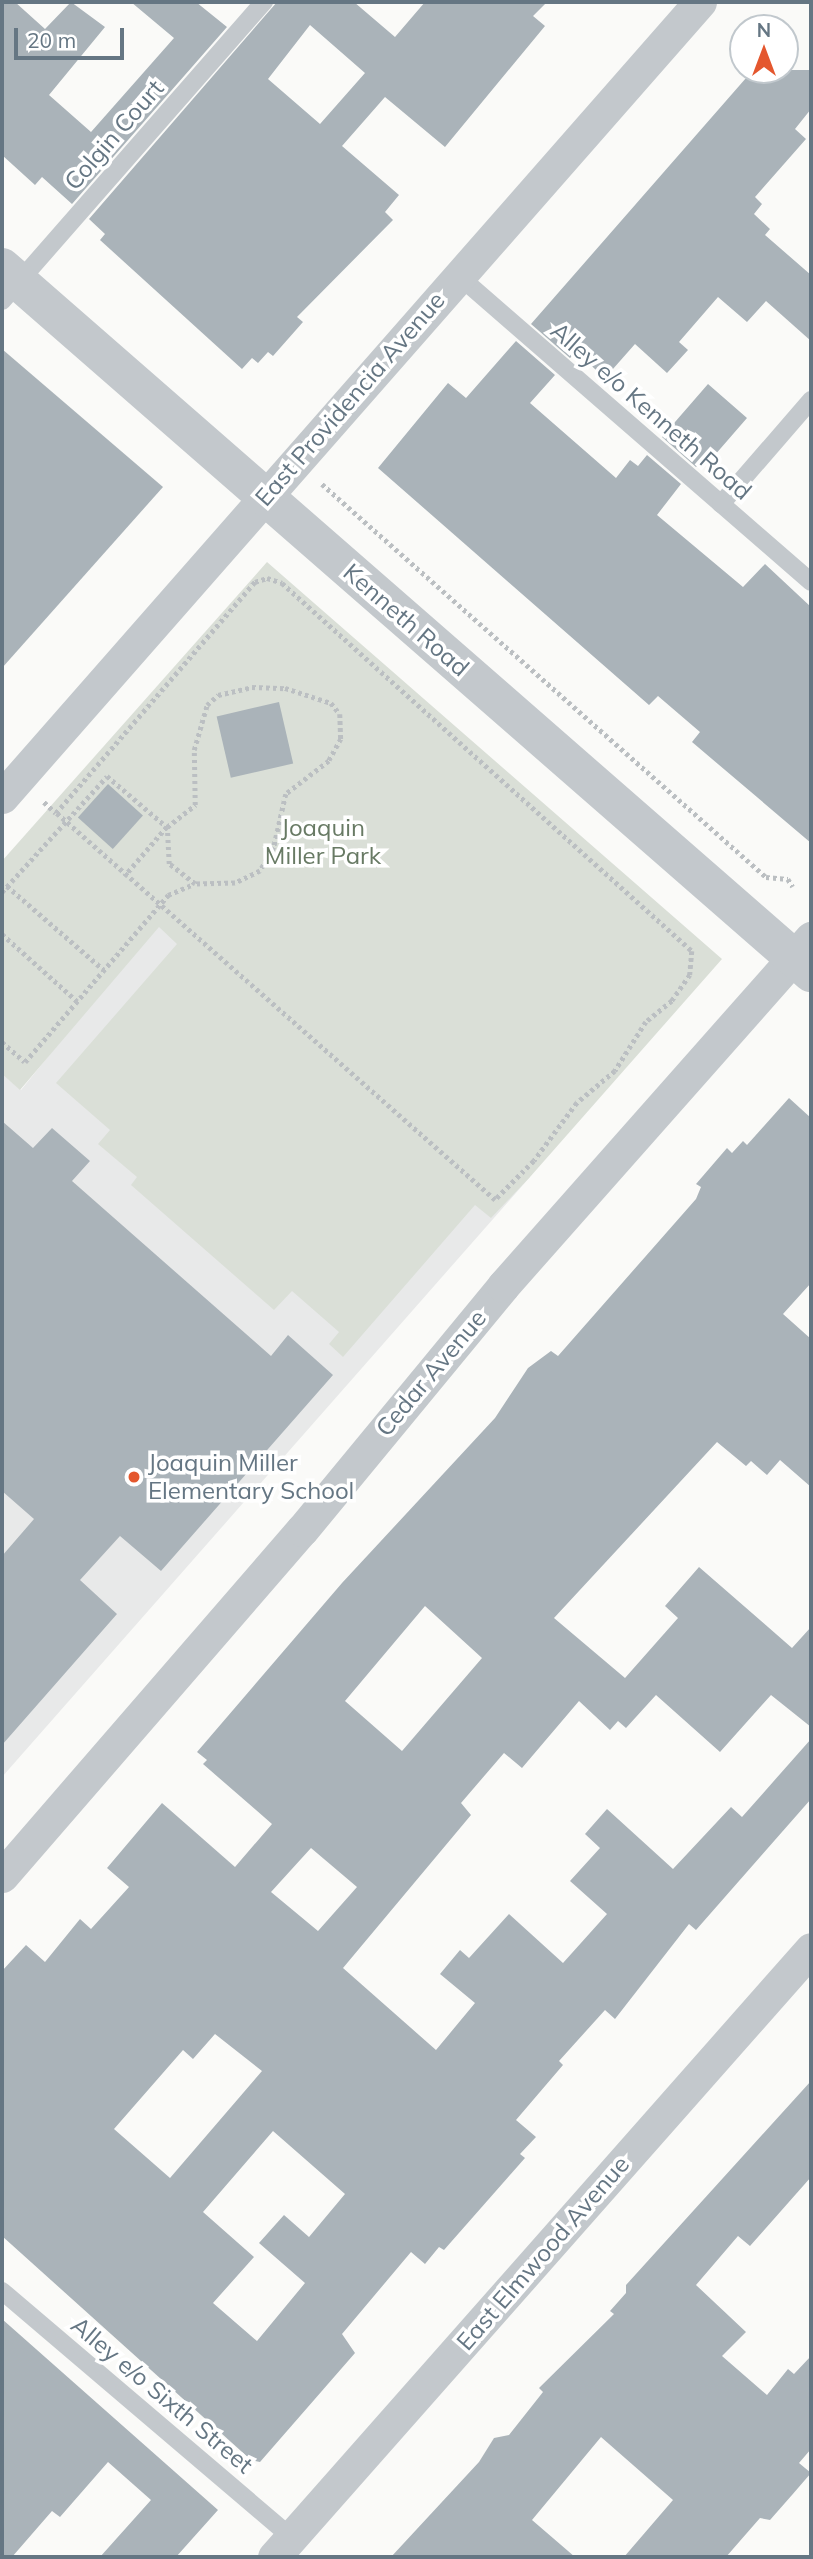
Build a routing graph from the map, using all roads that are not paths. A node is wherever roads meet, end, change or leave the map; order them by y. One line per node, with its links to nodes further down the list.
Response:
1 (264, 2): 4 (lane, Colgin Court)
2 (700, 2): 3 (street, East Providencia Avenue)
3 (459, 276): 6 (street, East Providencia Avenue); 7 (lane, Alley e/o Kenneth Road)
4 (7, 283): 6 (street, Kenneth Road)
5 (811, 400): 7 (lane)
6 (264, 496): 9 (street, East Providencia Avenue); 10 (street, Kenneth Road)
7 (721, 504): 8 (lane, Alley e/o Kenneth Road)
8 (811, 582)
9 (2, 797)
10 (805, 956): 11 (street, Cedar Avenue)
11 (2, 1876)
12 (811, 1949): 14 (street, East Elmwood Avenue)
13 (2, 2291): 14 (lane, Alley e/o Sixth Street)
14 (283, 2547)

